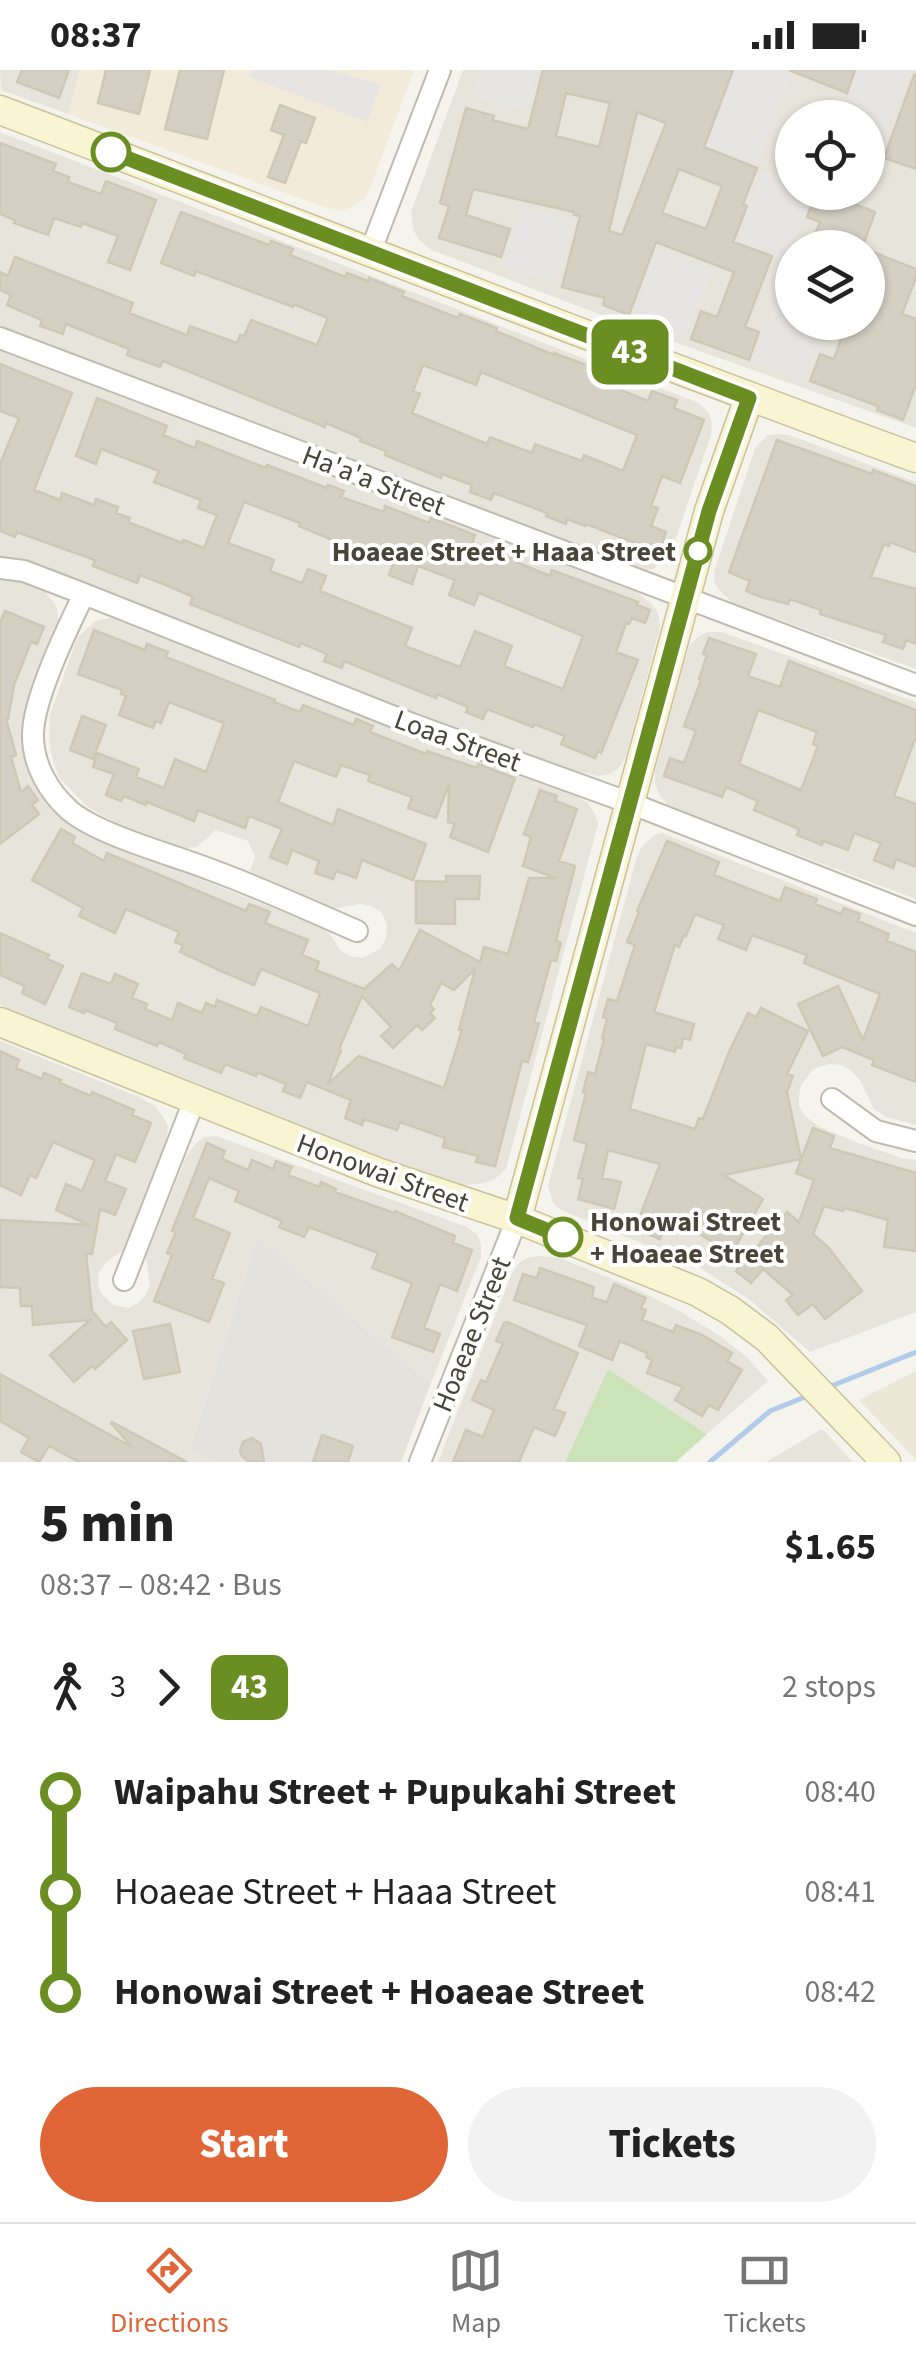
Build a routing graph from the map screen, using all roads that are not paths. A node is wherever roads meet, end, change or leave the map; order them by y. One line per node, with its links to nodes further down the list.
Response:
1 (440, 70): 3 (street)
2 (0, 110): 3 (street)
3 (371, 250): 5 (street)
4 (0, 338): 9 (street, Ha'a'a Street)
5 (749, 398): 6 (street); 9 (street, Hoaeae Street)
6 (916, 458)
7 (0, 568): 8 (street, Loaa Street)
8 (84, 594): 11 (street, Loaa Street); 13 (street)
9 (686, 599): 10 (street, Ha'a'a Street); 11 (street, Hoaeae Street)
10 (916, 686)
11 (630, 802): 12 (street, Loaa Street); 18 (street, Hoaeae Street)
12 (916, 915)
13 (357, 931)
14 (0, 1022): 16 (street, Honowai Street)
15 (832, 1099): 17 (street)
16 (194, 1101): 18 (street, Honowai Street); 19 (street)
17 (916, 1141)
18 (517, 1218): 20 (street, Hoaeae Street); 21 (street, Honowai Street)
19 (124, 1280)
20 (420, 1462)
21 (886, 1462)

